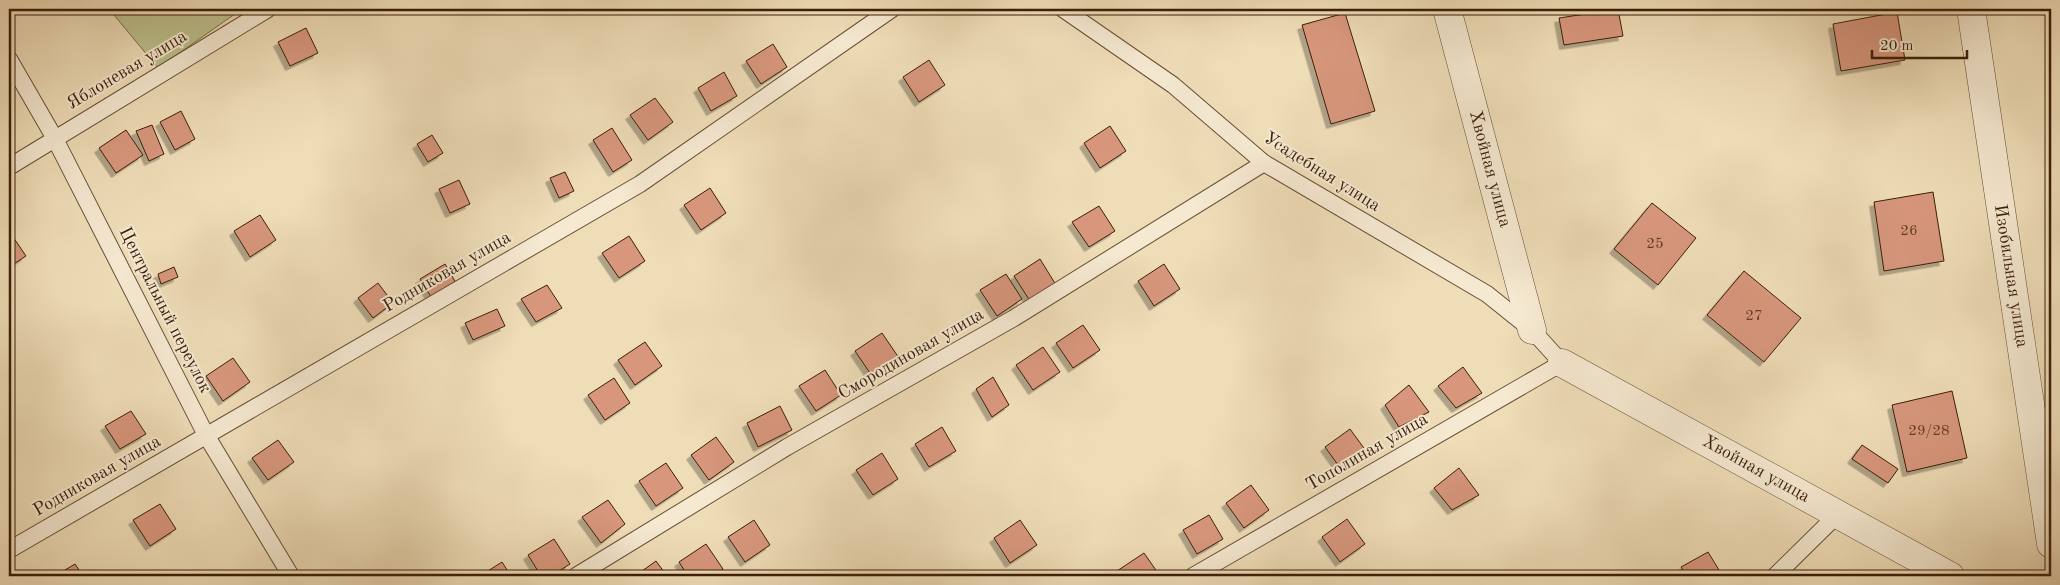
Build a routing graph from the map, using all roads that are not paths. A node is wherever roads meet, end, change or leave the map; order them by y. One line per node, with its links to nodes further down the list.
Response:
1 (268, 9): 7 (lane, Яблоневая улица)
2 (892, 9): 12 (lane, Родниковая улица)
3 (1064, 9): 8 (lane, Усадебная улица)
4 (1447, 9): 10 (street, Хвойная улица)
5 (1971, 9): 14 (street, Изобильная улица)
6 (9, 59): 7 (lane, Центральный переулок)
7 (54, 137): 9 (lane, Яблоневая улица); 12 (lane, Центральный переулок)
8 (1264, 163): 10 (lane, Усадебная улица); 17 (lane, Смородиновая улица)
9 (9, 166)
10 (1532, 330): 11 (lane, Усадебная улица)
11 (1562, 363): 13 (street, Хвойная улица); 18 (lane, Тополиная улица)
12 (206, 435): 15 (lane, Родниковая улица); 16 (lane, Центральный переулок)
13 (1838, 514): 19 (lane); 20 (street, Хвойная улица)
14 (2051, 544)
15 (9, 550)
16 (291, 576)
17 (576, 576)
18 (1193, 576)
19 (1775, 576)
20 (1950, 576)

